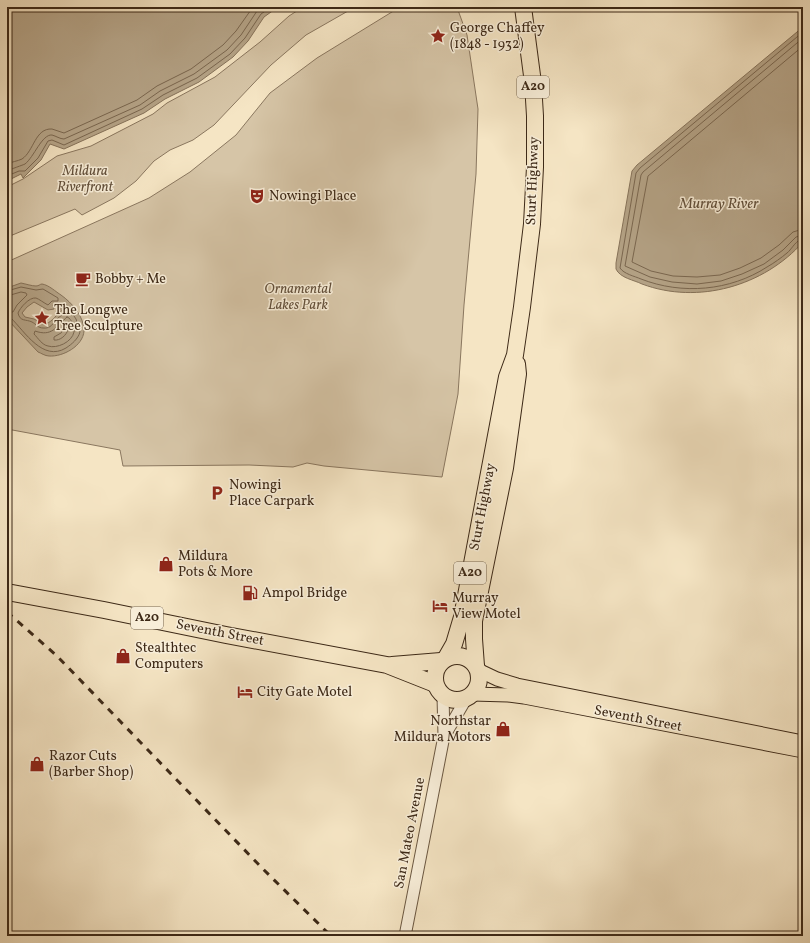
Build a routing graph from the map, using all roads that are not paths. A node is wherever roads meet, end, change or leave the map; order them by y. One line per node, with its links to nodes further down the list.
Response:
1 (523, 7): 2 (highway, Sturt Highway / A20)
2 (515, 355): 4 (highway, Sturt Highway / A20); 6 (highway, Sturt Highway / A20)
3 (7, 592): 5 (highway, Seventh Street / A20)
4 (444, 660): 5 (highway, Seventh Street / A20); 6 (highway, A20); 7 (highway, A20)
5 (387, 665): 7 (highway, Seventh Street / A20)
6 (477, 668): 8 (highway, A20); 10 (main road, Seventh Street)
7 (439, 690): 8 (highway, A20); 9 (street, San Mateo Avenue)
8 (469, 696): 9 (street, San Mateo Avenue); 11 (main road, Seventh Street)
9 (444, 736): 12 (street, San Mateo Avenue)
10 (803, 742)
11 (803, 751)
12 (405, 936)

